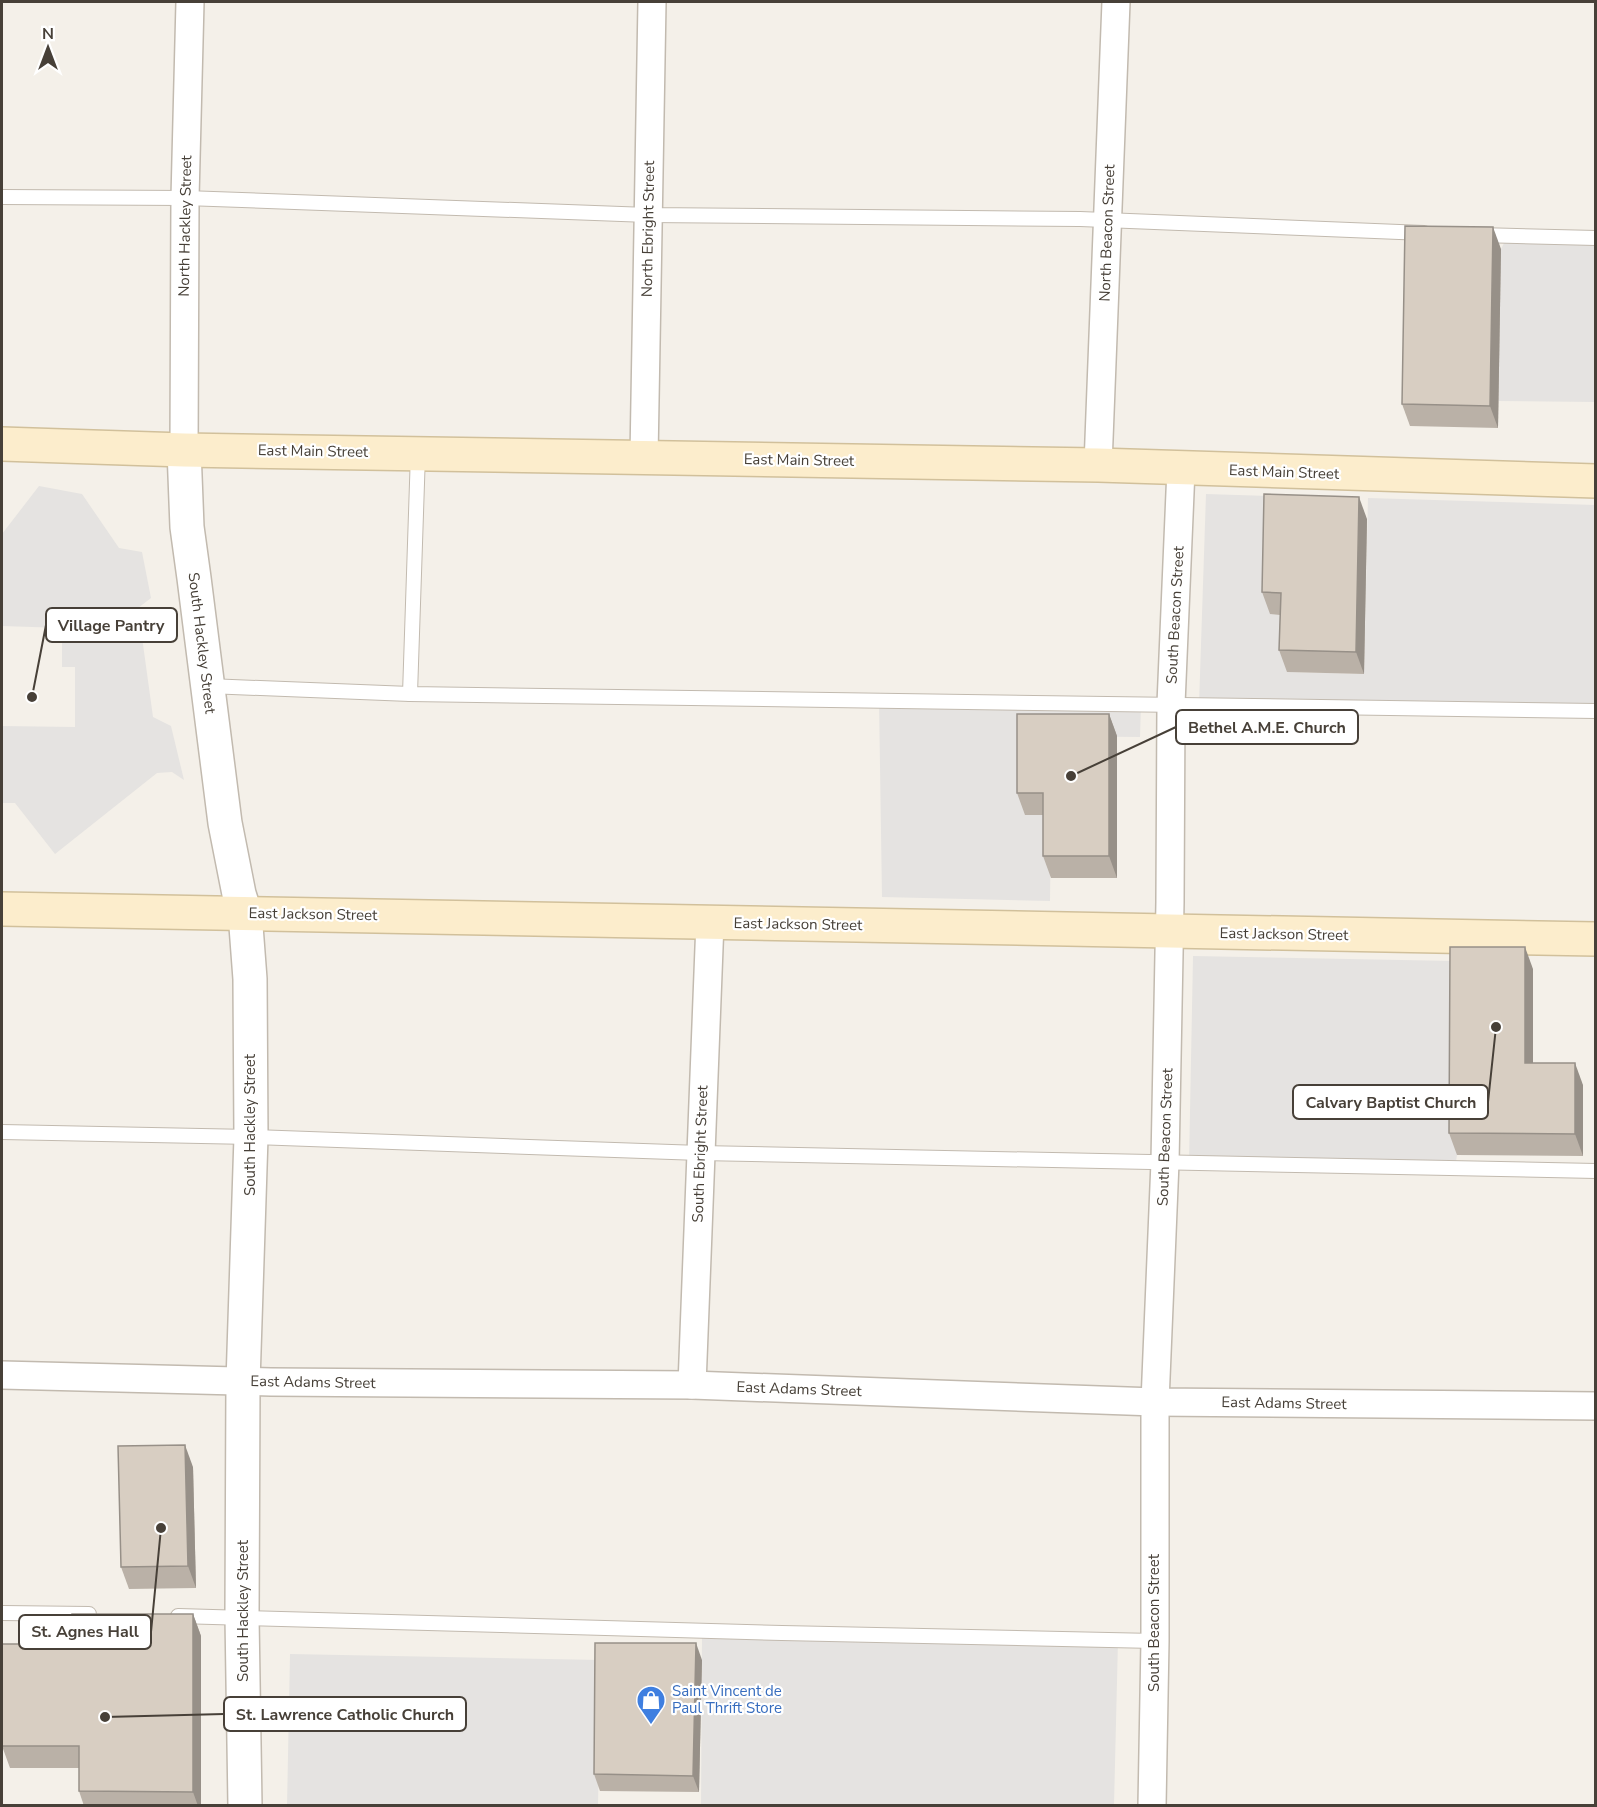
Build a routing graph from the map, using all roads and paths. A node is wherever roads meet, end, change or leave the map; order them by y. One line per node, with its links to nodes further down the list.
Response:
1 (190, 2): 5 (street, North Hackley Street)
2 (652, 2): 6 (street, North Ebright Street)
3 (1116, 2): 7 (street, North Beacon Street)
4 (2, 197): 5 (lane)
5 (185, 198): 6 (lane); 12 (street, North Hackley Street)
6 (648, 215): 7 (lane); 14 (street, North Ebright Street)
7 (1107, 221): 8 (lane); 15 (street, North Beacon Street)
8 (1437, 234)
9 (1460, 235): 10 (lane)
10 (1596, 238)
11 (2, 444): 12 (main road, East Main Street)
12 (184, 450): 13 (main road, East Main Street); 18 (street, South Hackley Street)
13 (418, 453): 14 (main road, East Main Street); 19 (lane)
14 (644, 458): 15 (main road, East Main Street)
15 (1098, 465): 16 (main road, East Main Street)
16 (1180, 469): 17 (main road, East Main Street); 20 (street, South Beacon Street)
17 (1596, 481)
18 (207, 686): 19 (lane); 23 (street, South Hackley Street)
19 (410, 694): 20 (lane)
20 (1171, 704): 21 (lane); 25 (street, South Beacon Street)
21 (1596, 711)
22 (2, 909): 23 (main road, East Jackson Street)
23 (245, 913): 24 (main road, East Jackson Street); 28 (street, South Hackley Street)
24 (710, 922): 25 (main road, East Jackson Street); 29 (street, South Ebright Street)
25 (1170, 932): 26 (main road, East Jackson Street); 30 (street, South Beacon Street)
26 (1596, 939)
27 (2, 1132): 28 (lane)
28 (250, 1137): 29 (lane); 33 (street, South Hackley Street)
29 (700, 1153): 30 (lane); 34 (street, South Ebright Street)
30 (1165, 1162): 31 (lane); 35 (street, South Beacon Street)
31 (1596, 1171)
32 (2, 1375): 33 (street, East Adams Street)
33 (243, 1382): 34 (street, East Adams Street); 40 (street, South Hackley Street)
34 (692, 1385): 35 (street, East Adams Street)
35 (1155, 1402): 36 (street, East Adams Street); 41 (street, South Beacon Street)
36 (1596, 1406)
37 (2, 1613): 38 (lane)
38 (106, 1615)
39 (165, 1616): 40 (lane)
40 (242, 1617): 41 (lane); 42 (street, South Hackley Street)
41 (1155, 1641): 43 (street, South Beacon Street)
42 (245, 1806)
43 (1152, 1806)

